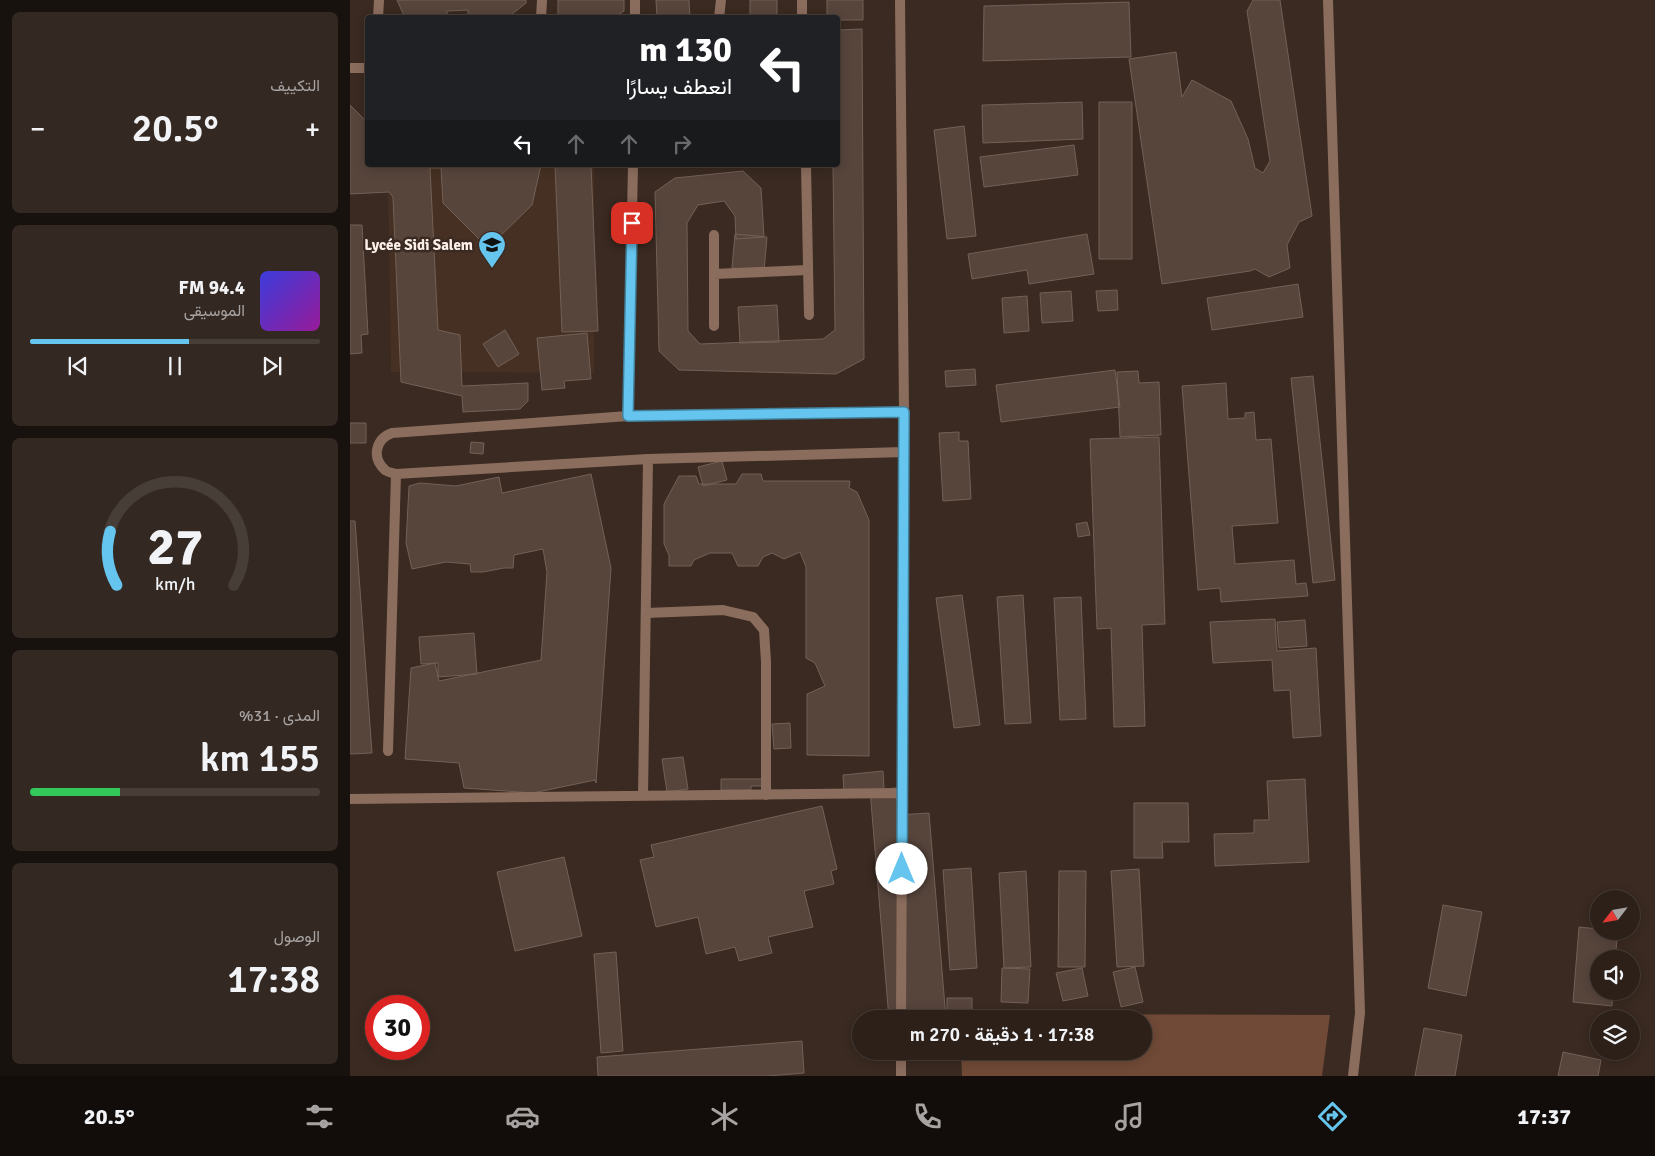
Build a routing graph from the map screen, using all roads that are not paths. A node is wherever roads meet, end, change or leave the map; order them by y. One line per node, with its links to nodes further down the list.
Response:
1 (379, 0): 8 (street)
2 (542, 0): 9 (street)
3 (635, 0): 10 (street)
4 (721, 0): 11 (street)
5 (802, 0): 12 (street)
6 (900, 0): 22 (street)
7 (1328, 0): 36 (street)
8 (378, 15)
9 (541, 15)
10 (635, 15)
11 (719, 15)
12 (802, 15)
13 (350, 68): 14 (street)
14 (365, 68)
15 (633, 167): 23 (street)
16 (806, 167): 18 (street)
17 (714, 235): 19 (street)
18 (808, 270): 19 (street); 20 (street)
19 (714, 274): 21 (street)
20 (809, 315)
21 (714, 326)
22 (904, 412): 23 (street); 24 (street)
23 (628, 416): 26 (street)
24 (904, 452): 25 (street); 29 (street)
25 (648, 459): 26 (street); 27 (street)
26 (396, 474): 28 (street)
27 (646, 613): 30 (street); 31 (street)
28 (388, 751)
29 (902, 794): 30 (street); 33 (street)
30 (766, 795): 31 (street)
31 (643, 796): 32 (street)
32 (350, 799)
33 (901, 1010)
34 (901, 1060): 35 (street)
35 (901, 1076)
36 (1353, 1076)

